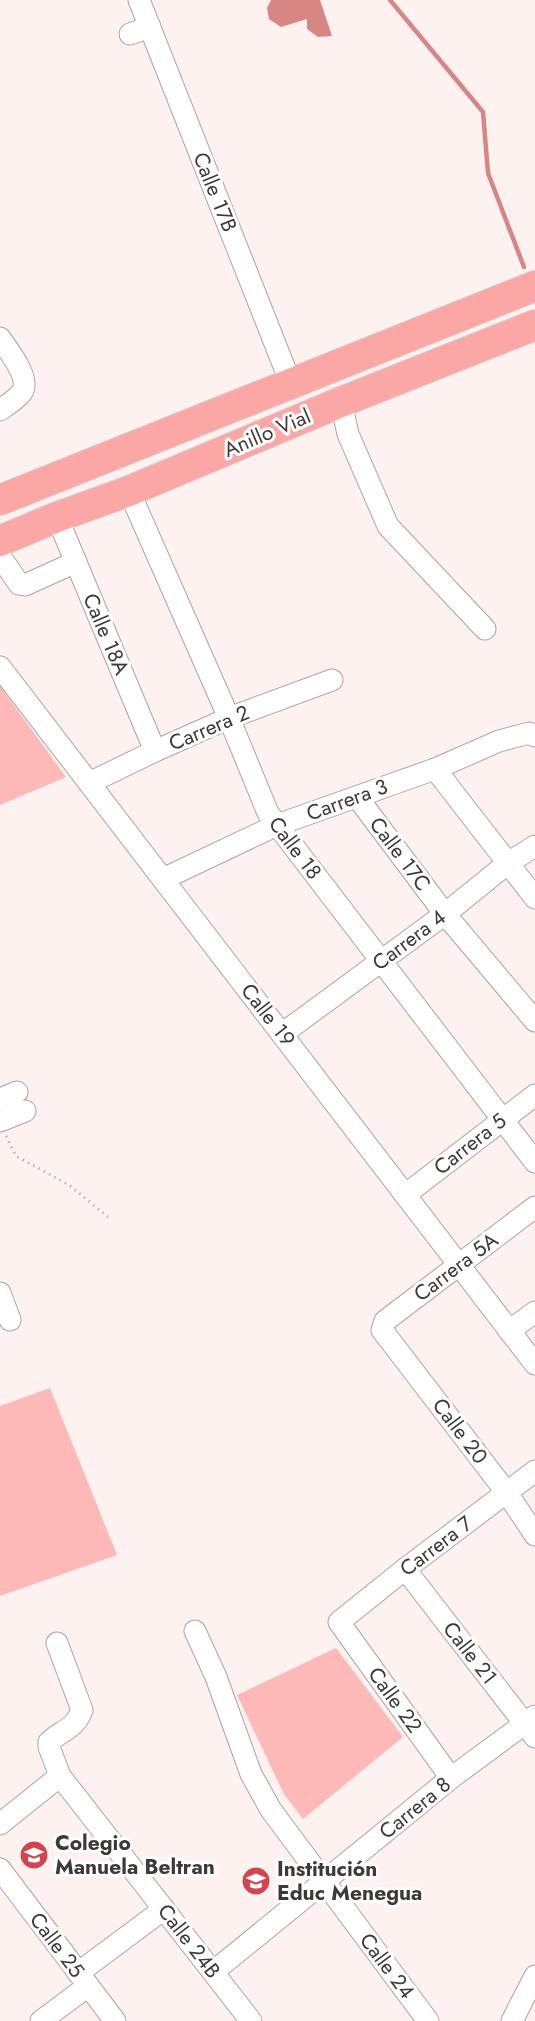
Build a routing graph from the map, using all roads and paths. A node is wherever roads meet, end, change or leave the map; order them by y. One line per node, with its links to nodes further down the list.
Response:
1 (139, 0): 5 (street, Calle 17B)
2 (535, 286): 5 (highway, Anillo Vial)
3 (535, 325): 6 (highway, Anillo Vial)
4 (0, 338): 7 (street)
5 (291, 384): 9 (highway, Anillo Vial)
6 (341, 402): 8 (highway, Anillo Vial); 14 (street)
7 (0, 411)
8 (129, 491): 10 (highway, Anillo Vial); 17 (street, Calle 18)
9 (1, 498)
10 (57, 517): 11 (highway, Anillo Vial); 13 (street, Calle 18A)
11 (0, 541)
12 (0, 556): 13 (street)
13 (76, 562): 19 (street, Calle 18A)
14 (485, 628)
15 (0, 667): 21 (street, Calle 19)
16 (332, 680): 17 (street, Carrera 2)
17 (229, 718): 19 (street, Carrera 2); 23 (street, Calle 18)
18 (535, 736): 20 (street, Carrera 3)
19 (155, 751): 21 (street, Carrera 2)
20 (435, 769): 22 (street, Carrera 3); 25 (street)
21 (89, 783): 26 (street, Calle 19)
22 (357, 797): 23 (street, Carrera 3); 28 (street, Calle 17C)
23 (277, 825): 26 (street, Carrera 3); 29 (street, Calle 18)
24 (535, 846): 25 (street, Carrera 4)
25 (508, 863): 27 (street); 28 (street, Carrera 4)
26 (163, 879): 31 (street, Calle 19)
27 (535, 898)
28 (445, 914): 29 (street, Carrera 4); 30 (street, Calle 17C)
29 (380, 962): 31 (street, Carrera 4); 34 (street, Calle 18)
30 (535, 1021)
31 (282, 1034): 37 (street, Calle 19)
32 (535, 1095): 34 (street, Carrera 5)
33 (14, 1101): 35 (street)
34 (502, 1119): 36 (street, Calle 18); 37 (street, Carrera 5)
35 (0, 1121): 39 (path)
36 (535, 1162)
37 (405, 1195): 40 (street, Calle 19)
38 (535, 1208): 40 (street, Carrera 5A)
39 (108, 1217)
40 (459, 1265): 44 (street, Carrera 5A); 45 (street, Calle 19)
41 (0, 1293): 43 (street)
42 (535, 1312): 45 (street)
43 (10, 1320)
44 (382, 1330): 48 (street, Calle 20)
45 (509, 1331): 46 (street, Calle 19)
46 (535, 1364)
47 (535, 1472): 48 (street, Carrera 7)
48 (507, 1493): 49 (street, Calle 20); 50 (street, Carrera 7)
49 (535, 1535)
50 (405, 1569): 51 (street, Carrera 7); 54 (street, Calle 21)
51 (339, 1622): 56 (street, Calle 22)
52 (195, 1631): 59 (street, Calle 24)
53 (57, 1643): 55 (street, Calle 24B)
54 (532, 1726): 56 (street, Carrera 8)
55 (60, 1776): 57 (street); 60 (street, Calle 24B)
56 (452, 1778): 59 (street, Carrera 8)
57 (0, 1824)
58 (0, 1869): 62 (street, Calle 25)
59 (324, 1882): 61 (street, Carrera 8); 67 (street, Calle 24)
60 (164, 1909): 61 (street, Calle 24B); 62 (street)
61 (213, 1972): 66 (street, Calle 24B)
62 (83, 1980): 64 (street); 65 (street, Calle 25)
63 (533, 1988): 68 (street)
64 (41, 2021)
65 (115, 2021)
66 (251, 2021)
67 (428, 2021)
68 (512, 2021)

